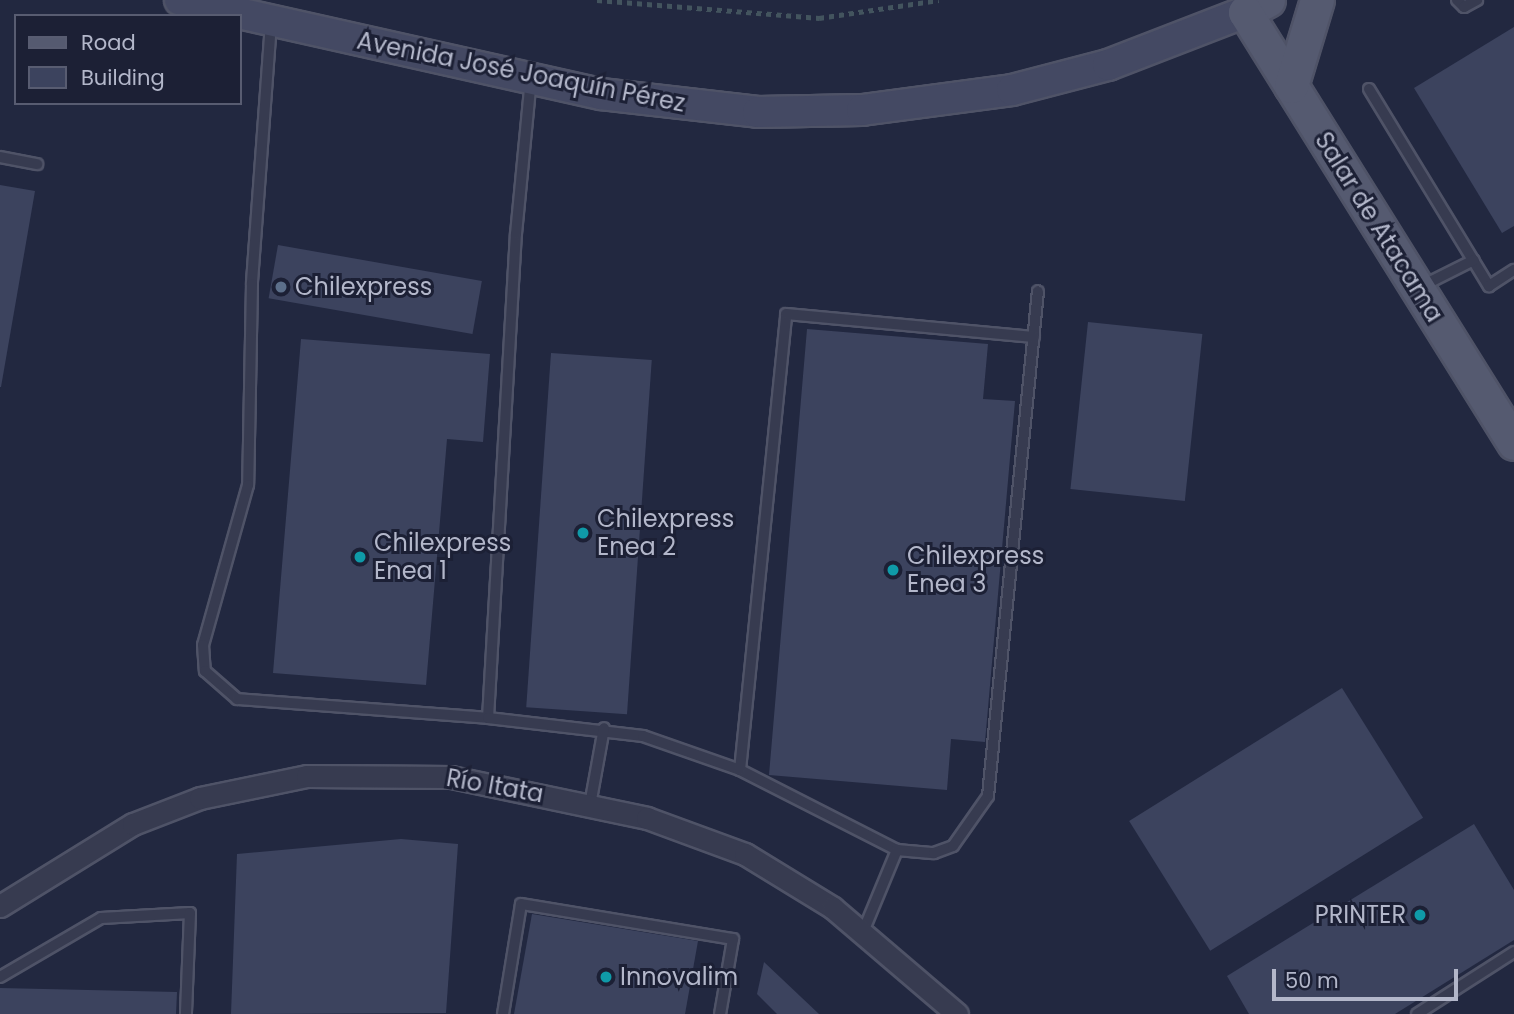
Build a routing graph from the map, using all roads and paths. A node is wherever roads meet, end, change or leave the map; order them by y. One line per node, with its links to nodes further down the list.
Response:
1 (180, 0): 8 (main road, Avenida José Joaquín Pérez)
2 (597, 0): 3 (path)
3 (939, 0)
4 (1317, 0): 12 (main road)
5 (1457, 0): 6 (lane)
6 (1477, 0)
7 (1256, 6): 11 (main road, Avenida José Joaquín Pérez); 12 (main road, Salar de Atacama)
8 (241, 14)
9 (242, 14): 10 (main road, Avenida José Joaquín Pérez)
10 (271, 21): 11 (main road, Avenida José Joaquín Pérez); 22 (lane)
11 (531, 78): 22 (lane)
12 (1291, 86): 18 (main road, Salar de Atacama)
13 (1369, 89): 16 (lane)
14 (0, 157): 15 (lane)
15 (37, 164)
16 (1474, 260): 17 (lane); 18 (lane)
17 (1514, 270)
18 (1418, 288): 21 (main road, Salar de Atacama)
19 (1038, 291): 20 (lane)
20 (1034, 337): 24 (lane); 26 (lane)
21 (1514, 443)
22 (488, 718): 23 (lane)
23 (604, 728): 24 (lane); 25 (lane)
24 (740, 770): 26 (lane)
25 (590, 805): 27 (street, Río Itata); 28 (street, Río Itata)
26 (897, 850): 28 (lane)
27 (0, 906)
28 (863, 932): 34 (street, Río Itata)
29 (1514, 952): 35 (lane)
30 (0, 977): 31 (lane)
31 (186, 1014)
32 (503, 1014): 33 (lane)
33 (720, 1014)
34 (957, 1014)
35 (1417, 1014)

